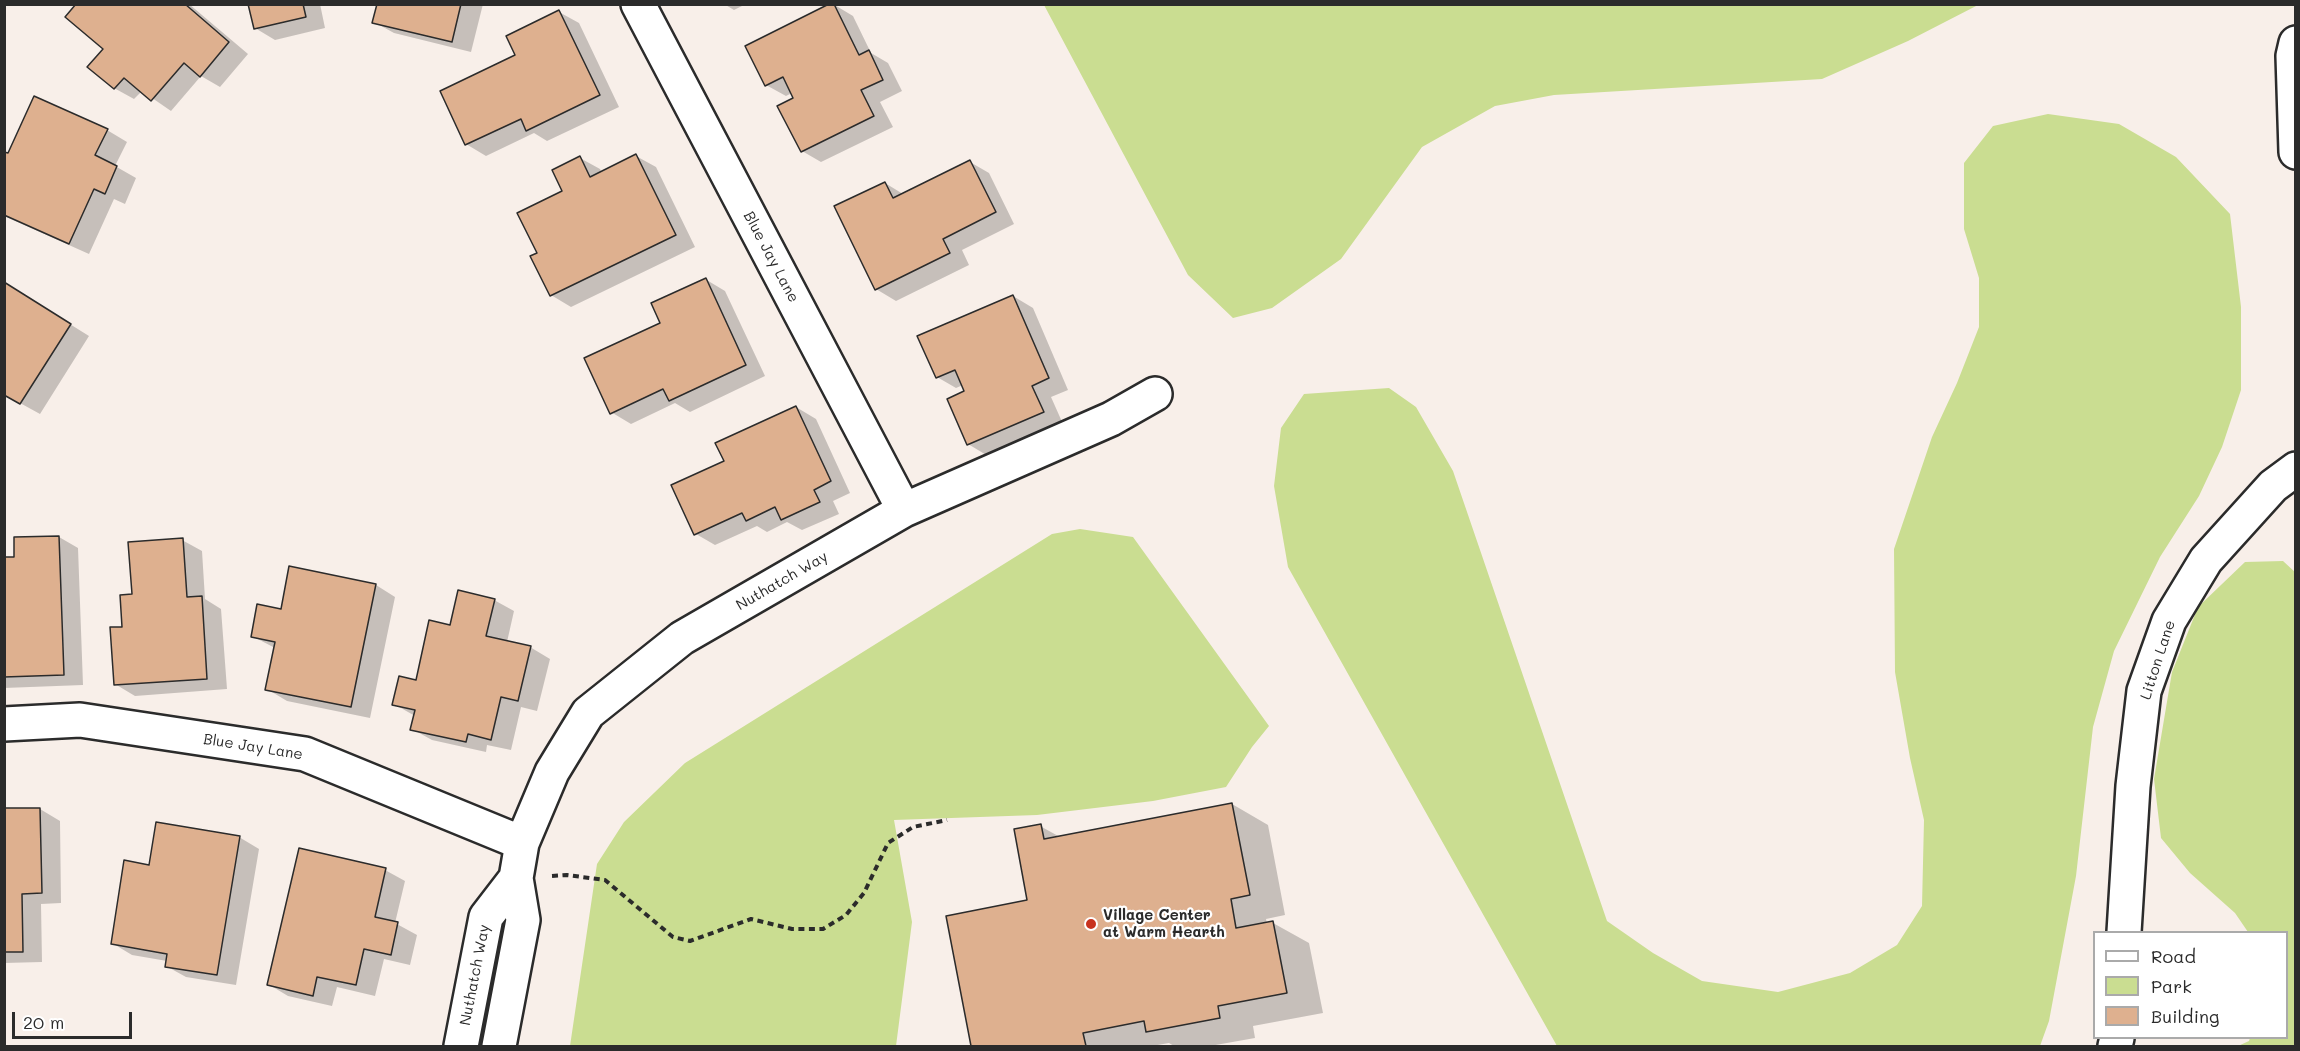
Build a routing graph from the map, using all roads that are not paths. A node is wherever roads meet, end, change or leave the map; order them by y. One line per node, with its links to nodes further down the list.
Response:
1 (638, 4): 6 (street, Blue Jay Lane)
2 (2295, 43): 3 (street)
3 (2295, 152)
4 (1155, 394): 6 (street, Nuthatch Way)
5 (2295, 469): 10 (street, Litton Lane)
6 (904, 510): 8 (street, Nuthatch Way)
7 (4, 724): 8 (street, Blue Jay Lane)
8 (522, 843): 9 (street, Nuthatch Way)
9 (516, 878): 11 (street, Nuthatch Way); 12 (street, Nuthatch Way)
10 (2124, 931)
11 (461, 1047)
12 (499, 1047)

